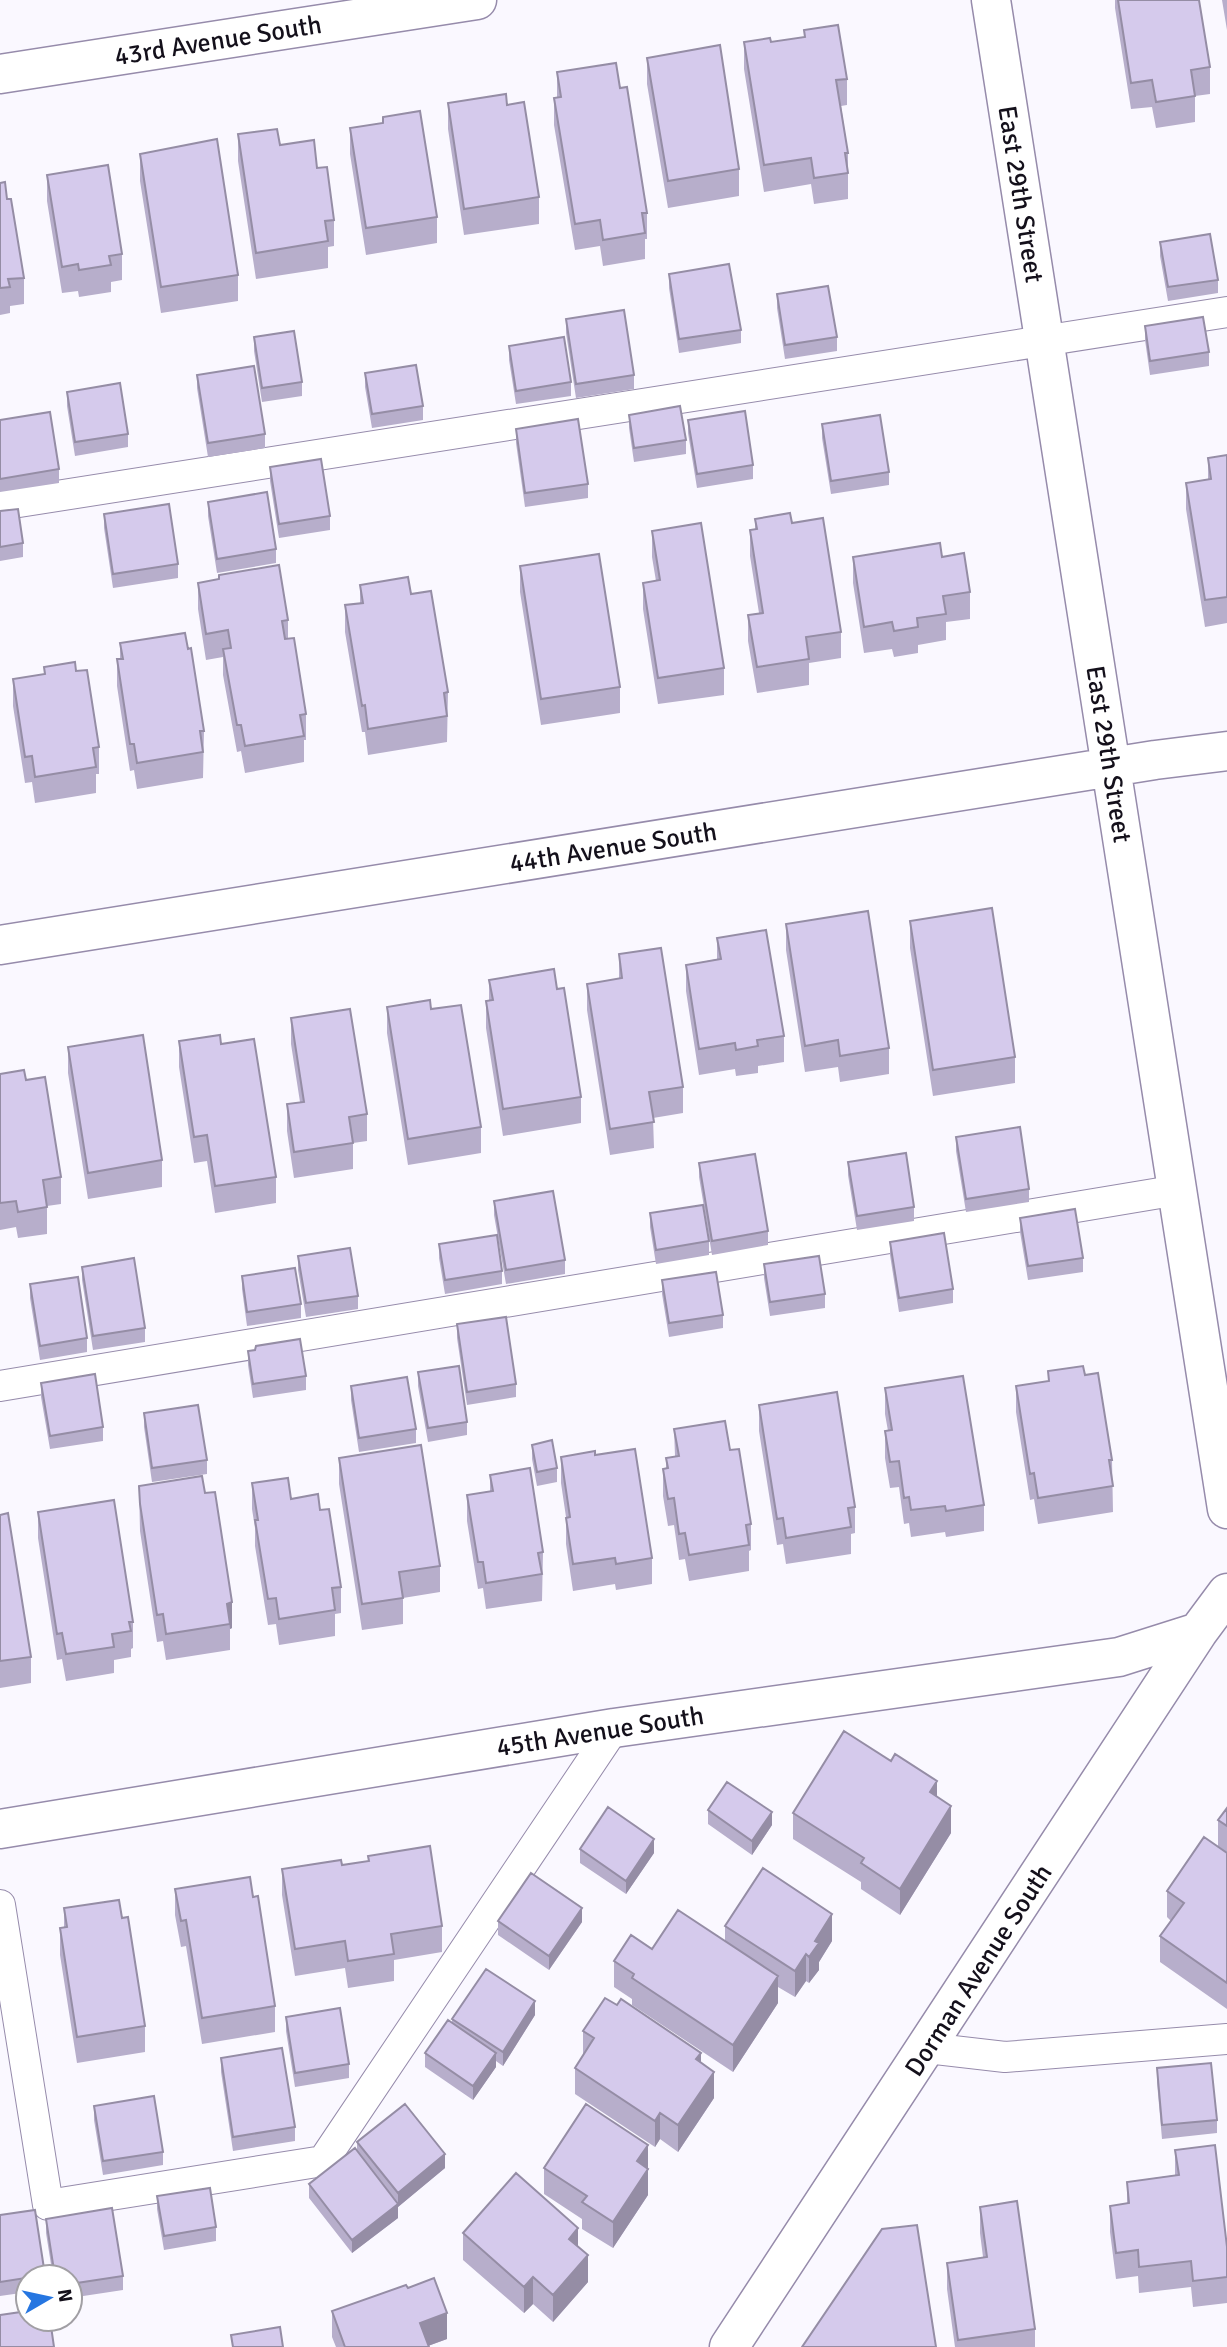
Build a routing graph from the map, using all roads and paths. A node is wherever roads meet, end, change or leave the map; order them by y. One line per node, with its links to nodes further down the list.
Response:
1 (477, 0): 3 (street, 43rd Avenue South)
2 (990, 0): 5 (street, East 29th Street)
3 (0, 74)
4 (1227, 312): 5 (lane)
5 (1044, 341): 6 (lane); 8 (street, East 29th Street)
6 (0, 505)
7 (1227, 751): 8 (street, 44th Avenue South)
8 (1111, 768): 9 (street, 44th Avenue South); 10 (street, East 29th Street)
9 (0, 945)
10 (1178, 1191): 11 (lane); 12 (street, East 29th Street)
11 (0, 1386)
12 (1227, 1508)
13 (1227, 1592): 14 (street, Dorman Avenue South)
14 (1198, 1632): 15 (street, 45th Avenue South); 19 (street, Dorman Avenue South)
15 (614, 1728): 16 (street, 45th Avenue South); 17 (lane)
16 (0, 1829)
17 (0, 1905)
18 (1227, 2039): 19 (lane)
19 (927, 2049): 20 (street, Dorman Avenue South)
20 (729, 2347)

